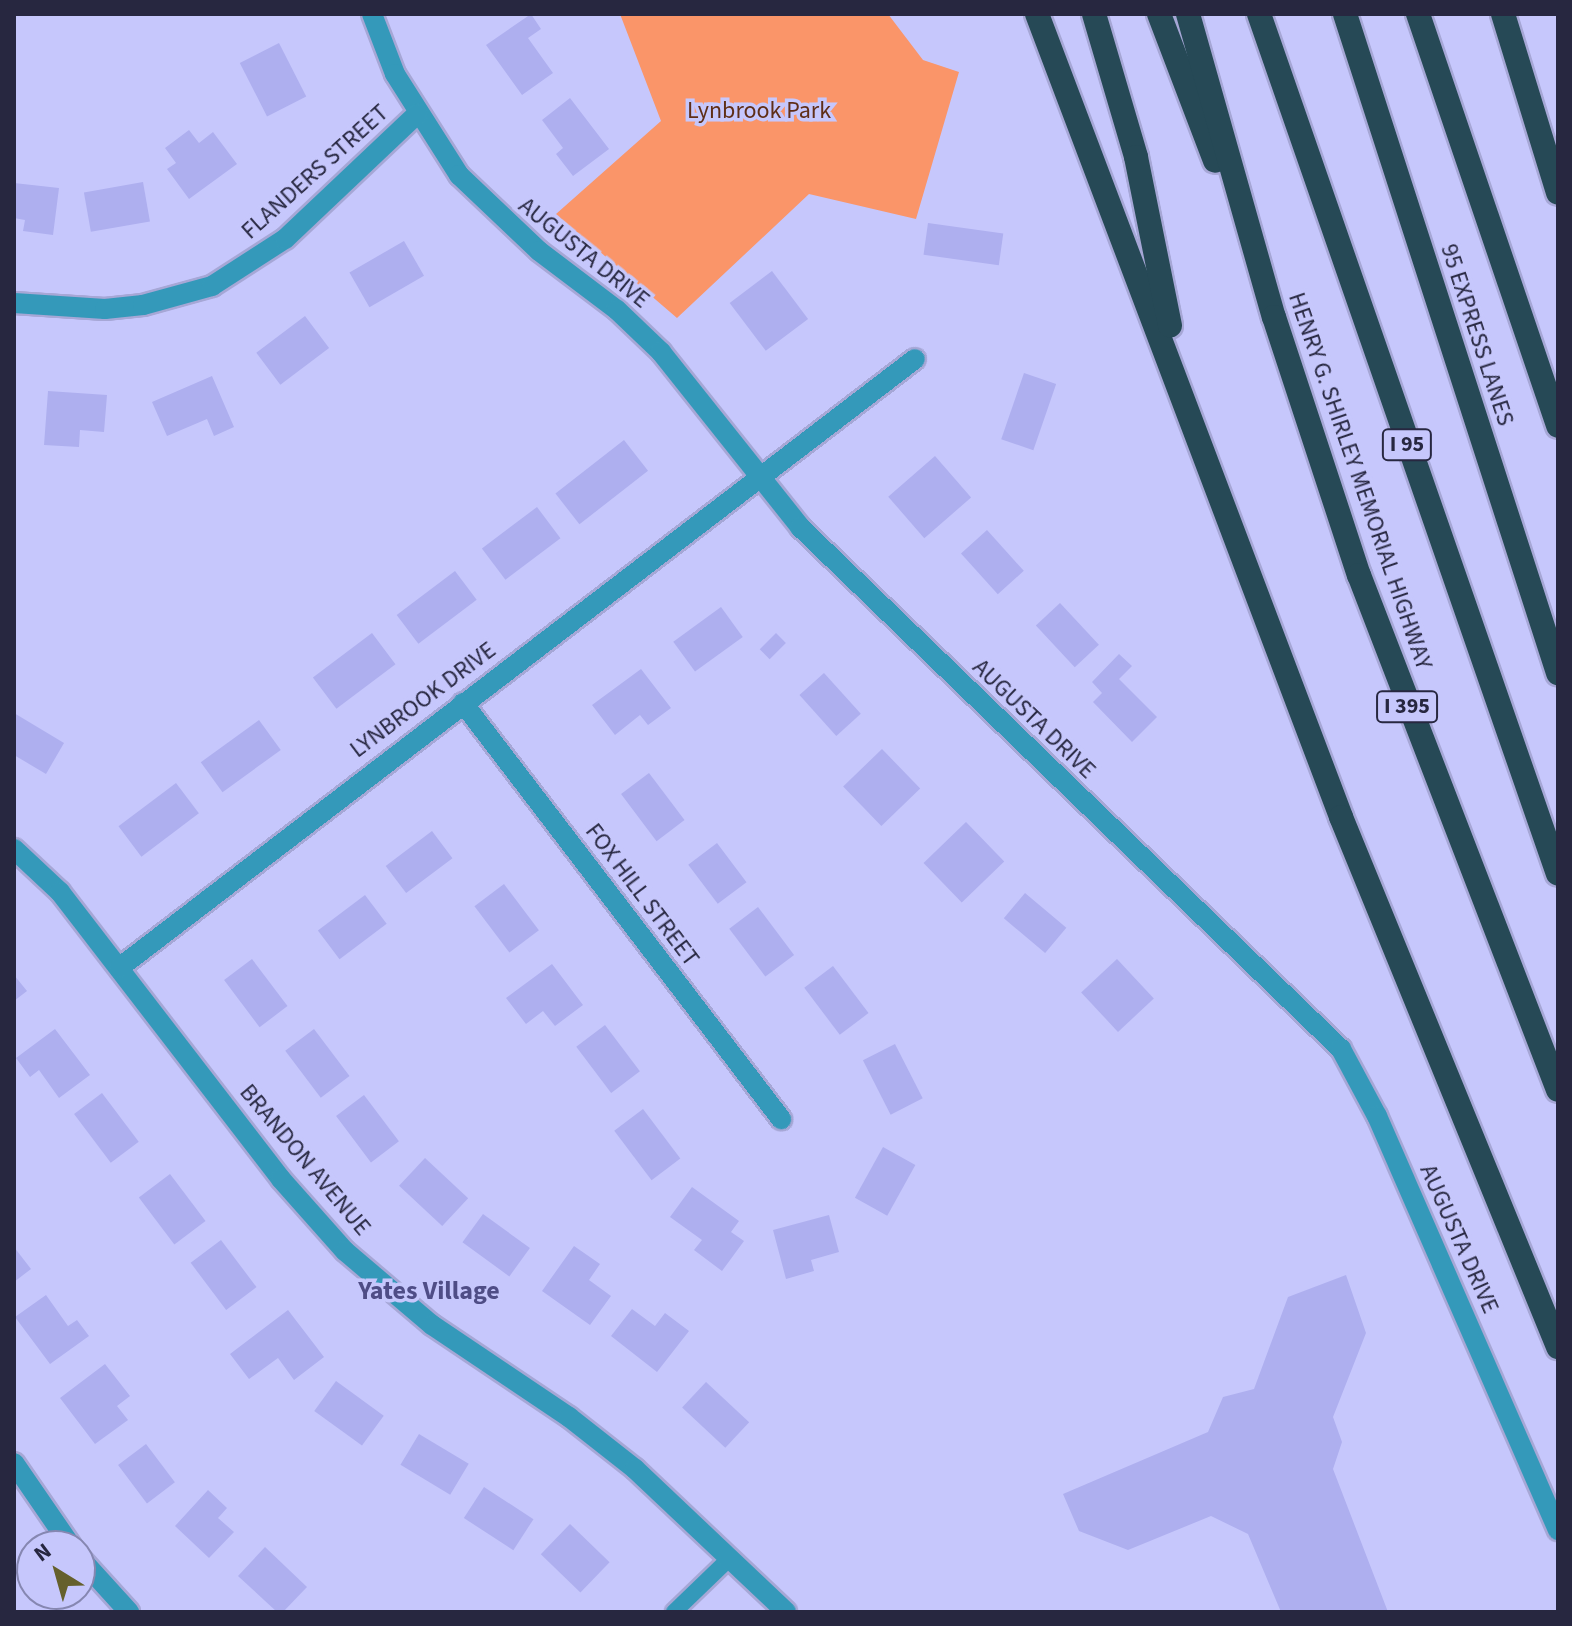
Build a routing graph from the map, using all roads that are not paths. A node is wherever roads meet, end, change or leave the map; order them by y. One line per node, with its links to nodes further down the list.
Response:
1 (372, 14): 11 (street, AUGUSTA DRIVE)
2 (1022, 14): 12 (highway)
3 (1037, 14): 12 (highway)
4 (1094, 14): 17 (highway)
5 (1159, 14): 15 (highway)
6 (1188, 14): 15 (highway, HENRY G. SHIRLEY MEMORIAL HIGHWAY / I 395)
7 (1259, 14): 23 (highway, I 95)
8 (1345, 14): 20 (highway, 95 EXPRESS LANES)
9 (1418, 14): 18 (highway)
10 (1503, 14): 13 (highway)
11 (417, 114): 14 (street, FLANDERS STREET); 19 (street, AUGUSTA DRIVE)
12 (1094, 165): 17 (highway)
13 (1558, 193)
14 (14, 303)
15 (1274, 317): 25 (highway, HENRY G. SHIRLEY MEMORIAL HIGHWAY / I 395)
16 (915, 359): 19 (street, LYNBROOK DRIVE)
17 (1182, 388): 27 (highway)
18 (1558, 426)
19 (761, 478): 21 (street, LYNBROOK DRIVE); 30 (street, AUGUSTA DRIVE)
20 (1558, 673)
21 (463, 703): 24 (street, LYNBROOK DRIVE); 26 (street, FOX HILL STREET)
22 (14, 849): 24 (street, BRANDON AVENUE)
23 (1558, 874)
24 (119, 968): 31 (street, BRANDON AVENUE)
25 (1558, 1090)
26 (781, 1119)
27 (1558, 1347)
28 (14, 1463): 29 (street)
29 (60, 1530)
30 (1558, 1530)
31 (730, 1558): 34 (lane); 35 (street, BRANDON AVENUE)
32 (96, 1576): 33 (street)
33 (129, 1612)
34 (674, 1612)
35 (786, 1612)

